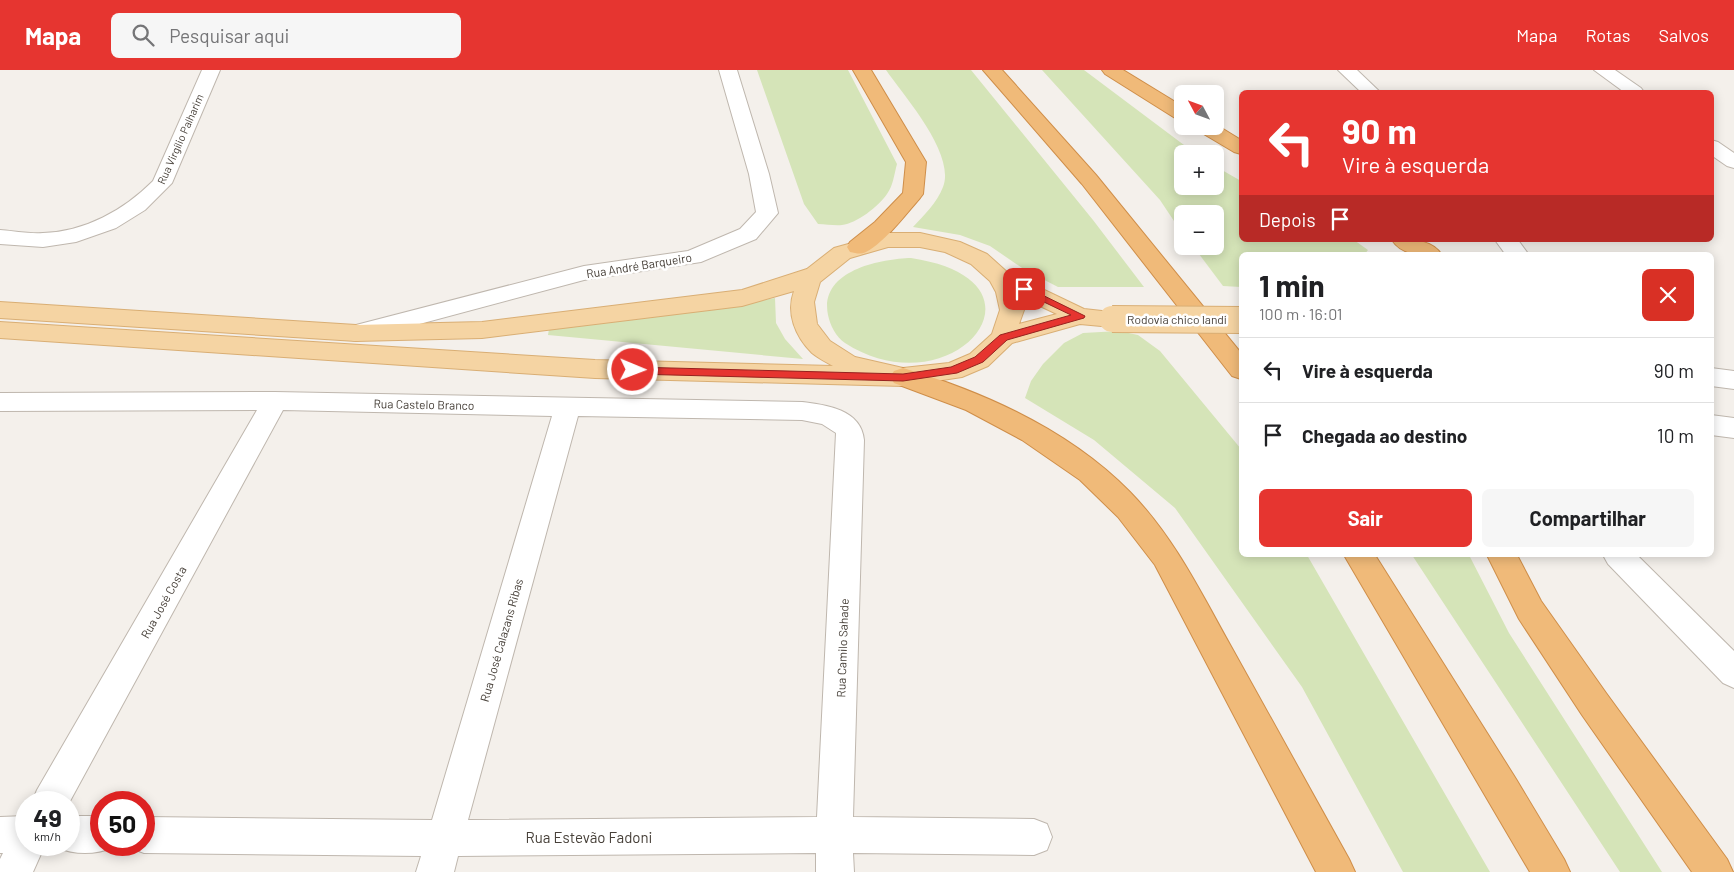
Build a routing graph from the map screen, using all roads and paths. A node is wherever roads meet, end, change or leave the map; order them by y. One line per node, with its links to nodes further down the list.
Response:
1 (211, 70): 15 (street, Rua Virgílio Palharim)
2 (728, 70): 27 (street, Rua André Barqueiro)
3 (862, 70): 18 (highway)
4 (992, 70): 29 (highway)
5 (1347, 70): 8 (street)
6 (1603, 70): 9 (street)
7 (1118, 73): 10 (highway)
8 (1369, 90)
9 (1632, 90)
10 (1174, 109)
11 (1219, 135): 12 (highway)
12 (1239, 147)
13 (1714, 148): 14 (street)
14 (1734, 162)
15 (0, 237)
16 (1407, 242): 19 (highway)
17 (1508, 242): 20 (street)
18 (858, 247): 21 (main road); 22 (main road)
19 (1425, 252)
20 (1516, 252)
21 (817, 274): 27 (main road); 30 (main road)
22 (999, 277): 24 (main road); 28 (main road)
23 (0, 310): 27 (main road)
24 (1080, 316): 25 (main road, Rodovia chico landi, bridge); 28 (main road)
25 (1239, 320)
26 (0, 330): 30 (main road)
27 (356, 333)
28 (1003, 337): 30 (main road)
29 (1239, 367)
30 (903, 377): 54 (highway)
31 (1714, 377): 32 (street)
32 (1734, 380)
33 (275, 401): 34 (street, Rua Castelo Branco); 35 (street, Rua Castelo Branco); 43 (street, Rua José Costa)
34 (0, 402)
35 (568, 408): 36 (street, Rua Castelo Branco); 49 (street, Rua José Calazans Ribas)
36 (845, 424): 47 (street, Rua Camilo Sahade)
37 (1714, 425): 38 (street)
38 (1734, 428)
39 (1360, 557): 55 (highway)
40 (1503, 557): 56 (highway)
41 (1620, 557): 42 (street)
42 (1734, 673)
43 (56, 791)
44 (15, 834): 45 (street)
45 (0, 835)
46 (155, 835): 49 (street, Rua Estevão Fadoni)
47 (834, 835): 48 (street, Rua Estevão Fadoni); 49 (street, Rua Estevão Fadoni); 53 (street, Rua Camilo Sahade)
48 (1034, 837)
49 (444, 838): 52 (street, Rua José Calazans Ribas)
50 (21, 856): 51 (street)
51 (13, 872)
52 (435, 872)
53 (834, 872)
54 (1336, 872)
55 (1551, 872)
56 (1714, 872)

